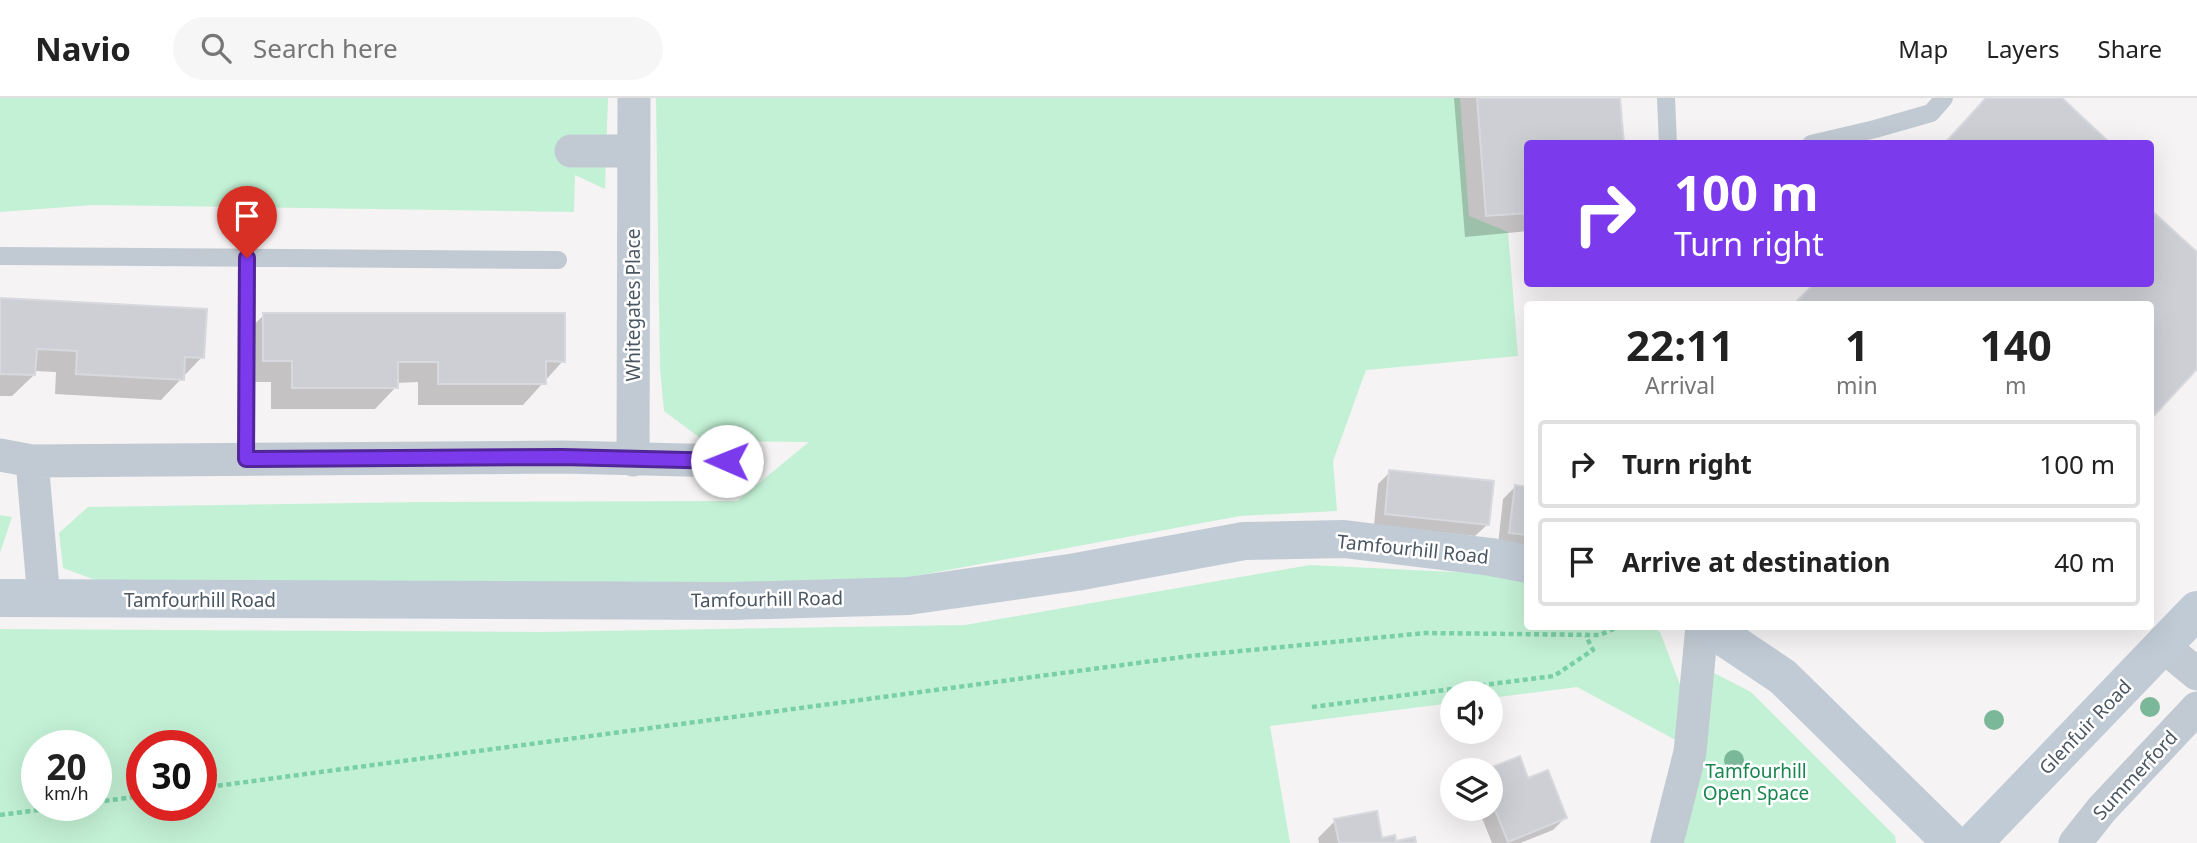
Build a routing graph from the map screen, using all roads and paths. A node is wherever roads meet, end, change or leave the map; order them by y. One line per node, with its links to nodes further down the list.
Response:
1 (1666, 98): 4 (lane)
2 (1944, 98): 5 (lane)
3 (634, 101): 7 (street, Whitegates Place)
4 (1668, 140)
5 (1828, 140)
6 (571, 151): 7 (street)
7 (634, 151): 13 (street, Whitegates Place)
8 (0, 256): 9 (lane)
9 (247, 258): 10 (lane); 12 (lane)
10 (558, 260)
11 (16, 458): 12 (street); 17 (street)
12 (246, 459): 13 (street)
13 (633, 460): 14 (street)
14 (727, 461)
15 (1524, 563): 17 (main road, Tamfourhill Road)
16 (0, 598): 17 (main road, Tamfourhill Road)
17 (44, 599)
18 (2197, 610): 23 (main road, Glenfuir Road)
19 (1611, 630): 22 (path)
20 (1705, 630): 30 (street)
21 (1711, 630): 31 (main road)
22 (1586, 636): 25 (path); 27 (path)
23 (2163, 646): 24 (street); 32 (main road, Glenfuir Road)
24 (2197, 674)
25 (1312, 707)
26 (2197, 708): 33 (street, Summerford)
27 (217, 786)
28 (21, 813): 29 (path)
29 (0, 816)
30 (1667, 843)
31 (1952, 843)
32 (1973, 843)
33 (2075, 843)

